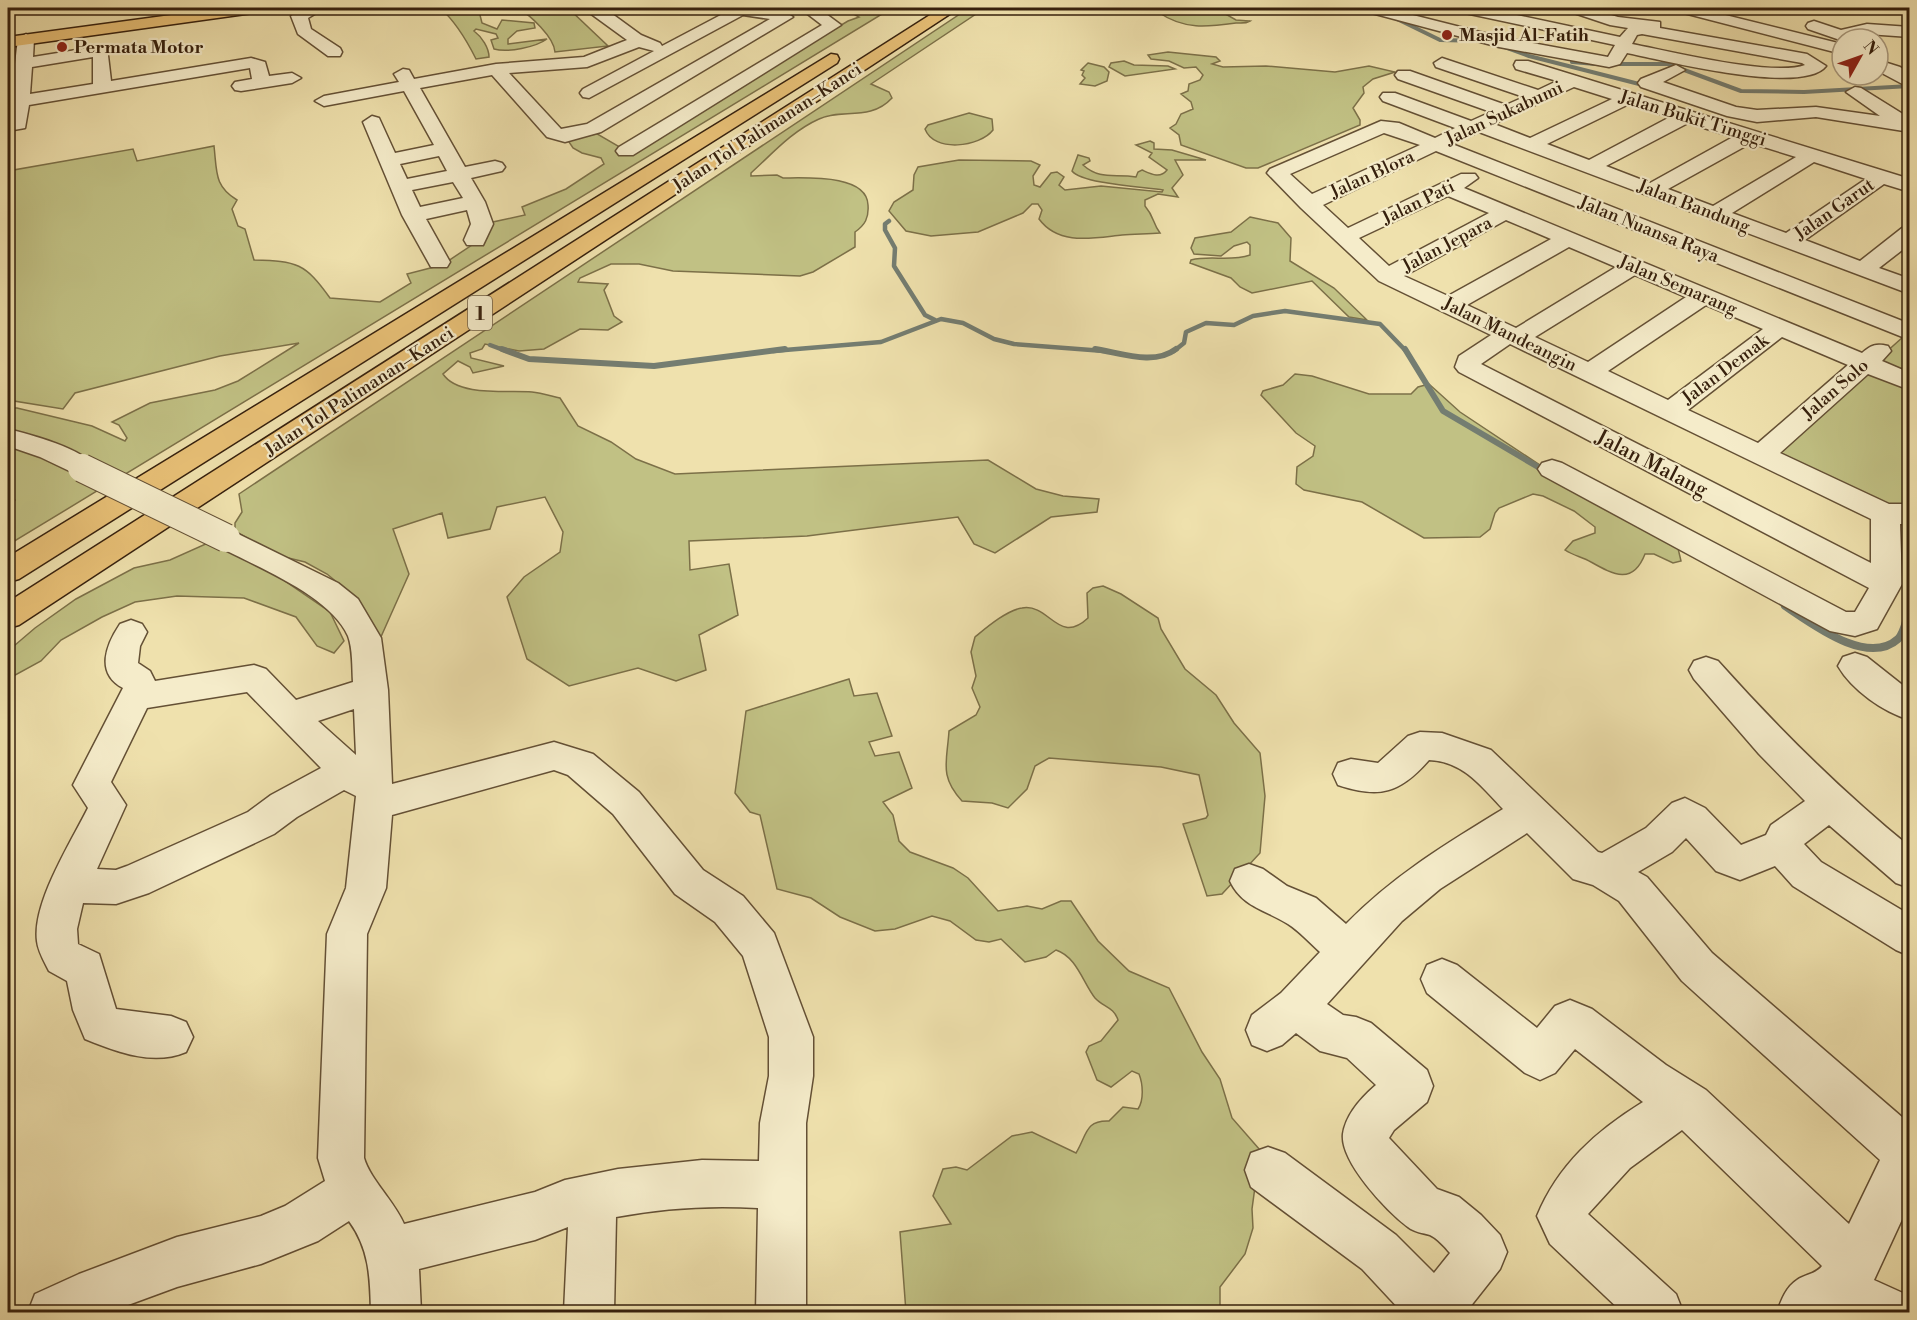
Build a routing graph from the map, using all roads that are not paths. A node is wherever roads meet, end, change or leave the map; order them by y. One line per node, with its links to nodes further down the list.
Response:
1 (253, 8): 35 (main road)
2 (307, 8): 44 (street)
3 (590, 8): 24 (street)
4 (808, 8): 15 (street); 45 (street)
5 (914, 8): 128 (main road, Jalan Tol Palimanan–Kanci / 1)
6 (951, 8): 130 (main road, Jalan Tol Palimanan–Kanci / 1)
7 (1369, 8): 25 (street)
8 (1465, 8): 19 (street)
9 (1573, 8): 14 (street)
10 (1627, 8): 14 (street)
11 (1681, 8): 29 (street)
12 (1690, 8): 30 (street)
13 (1551, 9): 19 (street)
14 (1599, 12): 21 (street)
15 (785, 17): 31 (street); 36 (street)
16 (1843, 17): 20 (street)
17 (1703, 18): 21 (street)
18 (1805, 18): 20 (street)
19 (1528, 23): 25 (street); 28 (street)
20 (1907, 25): 27 (street)
21 (1674, 28): 26 (street)
22 (1764, 33): 26 (street)
23 (8, 42): 35 (main road)
24 (637, 42): 31 (street); 38 (street)
25 (1499, 42): 28 (street)
26 (1741, 42): 34 (street)
27 (1890, 43)
28 (1623, 44): 40 (street); 41 (street)
29 (1830, 44)
30 (1830, 44)
31 (670, 49): 36 (street); 57 (street)
32 (1476, 50): 50 (street, Jalan Bukit Timggi)
33 (1890, 55): 39 (street)
34 (1830, 56)
35 (22, 57): 54 (street); 64 (street)
36 (711, 59): 45 (street); 73 (street)
37 (1442, 63): 59 (street)
38 (570, 64): 43 (street); 57 (street)
39 (1910, 64)
40 (1807, 65): 41 (street); 42 (street)
41 (1730, 67): 53 (street)
42 (1830, 68)
43 (496, 69): 49 (street); 67 (street)
44 (320, 70): 51 (street); 61 (street)
45 (759, 70): 87 (street)
46 (1676, 70): 65 (street)
47 (1890, 70): 52 (street)
48 (1404, 75): 69 (street)
49 (406, 81): 61 (street); 66 (street)
50 (1572, 81): 59 (street, Jalan Sukabumi); 62 (street, Jalan Bukit Timggi)
51 (261, 83): 54 (street); 55 (street)
52 (1910, 83)
53 (1756, 85)
54 (102, 87): 64 (street)
55 (227, 89)
56 (1856, 92): 77 (street)
57 (589, 93): 73 (street)
58 (1790, 94): 70 (street)
59 (1539, 96): 69 (street, Jalan Sukabumi)
60 (1389, 97): 80 (street, Jalan Bandung)
61 (347, 98): 63 (street)
62 (1627, 98): 71 (street, Jalan Bukit Timggi); 85 (street)
63 (324, 101)
64 (14, 102): 76 (street)
65 (1700, 102): 72 (street); 72 (street)
66 (419, 105): 74 (street); 78 (street)
67 (529, 105): 68 (street); 79 (street)
68 (507, 110)
69 (1507, 111): 80 (street, Jalan Sukabumi)
70 (1816, 112): 72 (street); 77 (street)
71 (1686, 116): 83 (street, Jalan Bukit Timggi); 91 (street)
72 (1756, 116)
73 (611, 118): 79 (street)
74 (379, 119): 78 (street); 104 (street)
75 (41, 120): 76 (street)
76 (13, 125)
77 (1909, 126)
78 (432, 127): 86 (street)
79 (549, 127): 82 (street)
80 (1475, 127): 84 (street, Jalan Sukabumi); 85 (street, Jalan Bandung)
81 (1396, 128): 84 (street, Jalan Nuansa Raya); 101 (street, Jalan Mandeangin)
82 (528, 132)
83 (1749, 136): 88 (street, Jalan Bukit Timggi); 99 (street)
84 (1437, 145): 90 (street, Jalan Nuansa Raya); 101 (street, Jalan Blora)
85 (1531, 145): 91 (street, Jalan Bandung)
86 (445, 149): 89 (street); 93 (street)
87 (627, 151)
88 (1812, 155): 94 (street, Jalan Bukit Timggi); 103 (street)
89 (400, 158)
90 (1491, 166): 96 (street, Jalan Nuansa Raya); 98 (street, Jalan Pati)
91 (1586, 166): 96 (street); 99 (street, Jalan Bandung)
92 (495, 167): 93 (street)
93 (460, 174): 95 (street); 100 (street)
94 (1881, 177): 97 (street, Jalan Bukit Timggi); 109 (street, Jalan Garut)
95 (411, 184)
96 (1541, 186): 118 (street, Jalan Nuansa Raya)
97 (1910, 186)
98 (1447, 188): 102 (street, Jalan Semarang); 106 (street, Jalan Pati)
99 (1652, 190): 103 (street, Jalan Bandung)
100 (475, 202): 104 (street); 108 (street)
101 (1308, 204): 106 (street, Jalan Mandeangin)
102 (1506, 213): 107 (street, Jalan Semarang); 113 (street, Jalan Jepara)
103 (1715, 214): 109 (street, Jalan Bandung)
104 (413, 215): 110 (street)
105 (1910, 233): 112 (street)
106 (1345, 237): 113 (street, Jalan Mandeangin)
107 (1568, 239): 111 (street, Jalan Semarang); 116 (street)
108 (475, 240)
109 (1788, 242): 112 (street, Jalan Bandung)
110 (439, 262)
111 (1633, 266): 115 (street, Jalan Semarang); 119 (street)
112 (1862, 270): 114 (street, Jalan Bandung)
113 (1388, 276): 116 (street, Jalan Mandeangin)
114 (1910, 288)
115 (1703, 296): 117 (street, Jalan Semarang); 121 (street)
116 (1450, 305): 119 (street, Jalan Mandeangin)
117 (1779, 328): 120 (street, Jalan Semarang); 123 (street, Jalan Demak)
118 (1907, 329): 120 (street, Jalan Solo)
119 (1513, 336): 121 (street, Jalan Mandeangin); 129 (street, Jalan Malang)
120 (1864, 364): 122 (street, Jalan Semarang); 125 (street, Jalan Solo)
121 (1590, 372): 123 (street, Jalan Mandeangin)
122 (1910, 382)
123 (1670, 411): 125 (street, Jalan Mandeangin)
124 (8, 437): 134 (street, bridge)
125 (1761, 455): 127 (street, Jalan Mandeangin)
126 (1552, 469): 129 (street)
127 (1897, 514): 129 (street)
128 (8, 571)
129 (1887, 584)
130 (8, 617)
131 (131, 632): 135 (street)
132 (1855, 666): 136 (street)
133 (1713, 678): 141 (street)
134 (371, 690): 137 (street); 140 (street)
135 (136, 697): 137 (street); 146 (street)
136 (1910, 707)
137 (290, 716): 138 (street)
138 (347, 771): 140 (street); 146 (street)
139 (1351, 774): 142 (street)
140 (375, 800): 155 (street); 156 (street)
141 (1831, 803): 143 (street); 145 (street)
142 (1529, 812): 144 (street); 149 (street)
143 (1781, 846): 144 (street); 148 (street)
144 (1601, 870): 153 (street)
145 (1910, 871)
146 (73, 879): 151 (street)
147 (1249, 881): 149 (street)
148 (1910, 937)
149 (1348, 951): 164 (street)
150 (1442, 979): 152 (street)
151 (171, 1037)
152 (1686, 1103): 159 (street); 165 (street)
153 (1902, 1131): 159 (street)
154 (1268, 1170): 164 (street)
155 (784, 1187): 157 (street); 163 (street)
156 (352, 1191): 158 (street); 160 (street)
157 (591, 1198): 158 (street); 162 (street)
158 (393, 1252): 161 (street)
159 (1831, 1288): 166 (street)
160 (53, 1312)
161 (396, 1312)
162 (589, 1312)
163 (781, 1312)
164 (1435, 1312)
165 (1658, 1312)
166 (1887, 1312)

